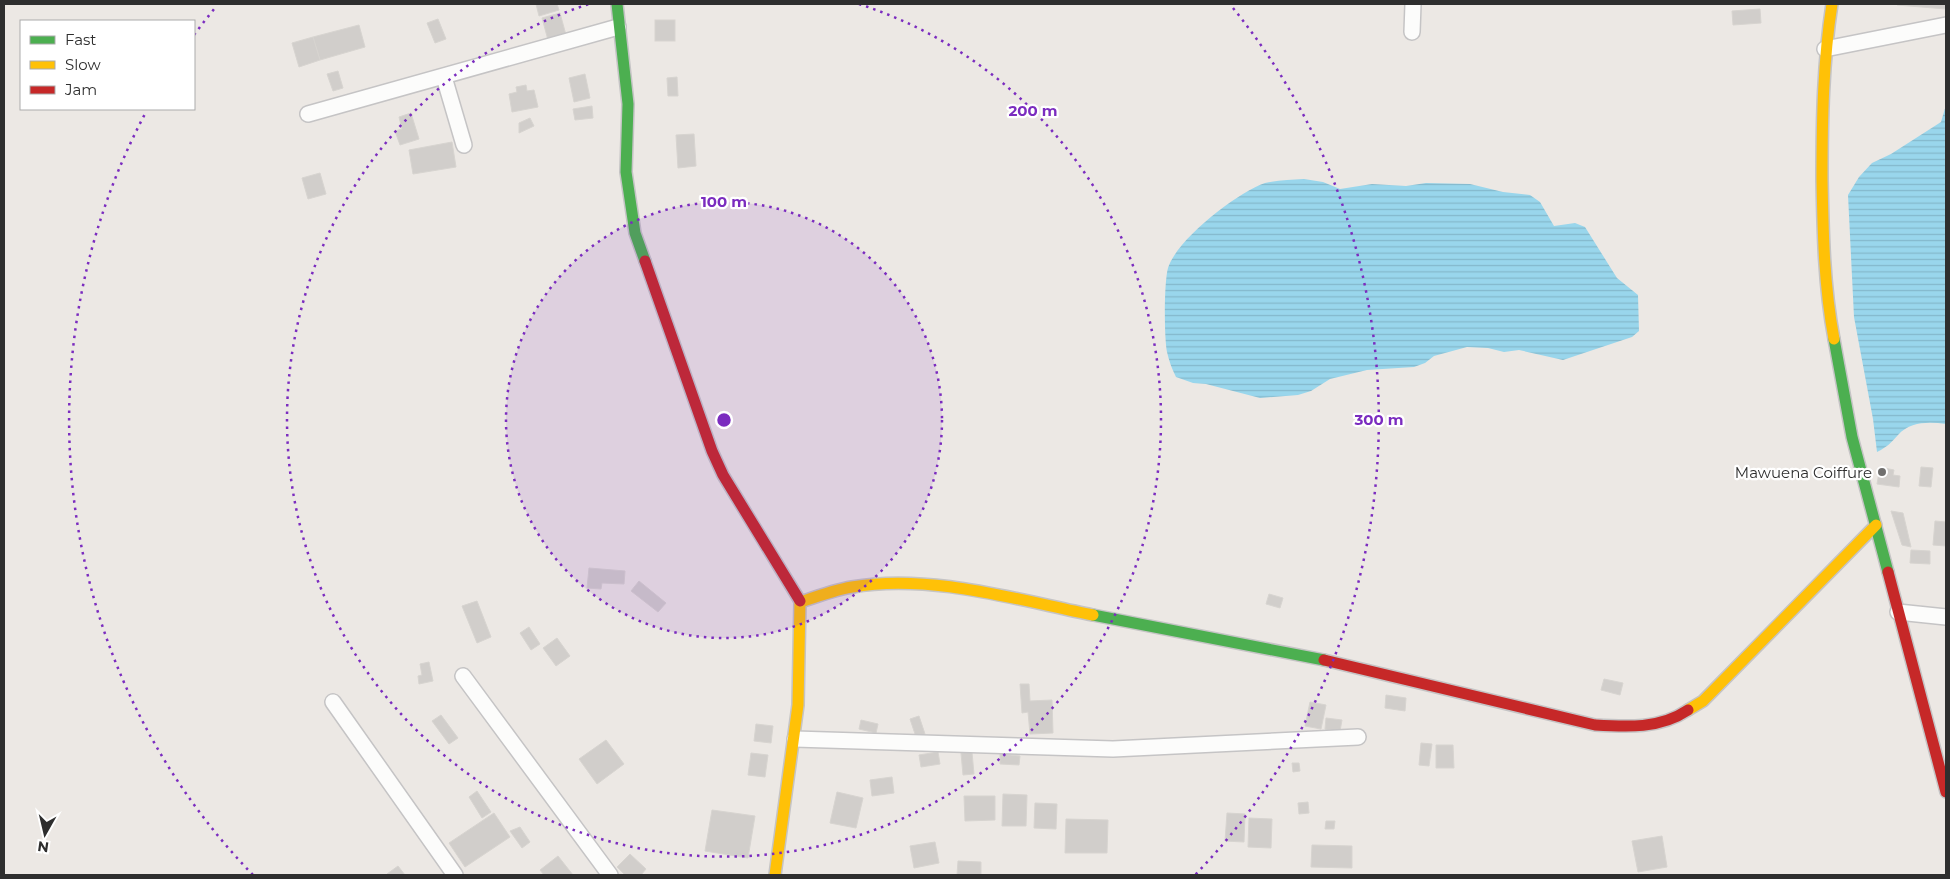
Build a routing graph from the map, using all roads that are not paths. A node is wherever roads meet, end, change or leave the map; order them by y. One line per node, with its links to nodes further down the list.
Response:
1 (617, 4): 5 (street)
2 (1413, 4): 6 (street)
3 (1832, 4): 7 (street)
4 (1946, 24): 7 (street)
5 (618, 27): 8 (street); 12 (street)
6 (1412, 32)
7 (1825, 49): 11 (street)
8 (444, 77): 9 (street); 10 (street)
9 (308, 114)
10 (464, 145)
11 (1876, 525): 12 (street); 13 (street)
12 (800, 602): 18 (street)
13 (1898, 612): 14 (street); 19 (street)
14 (1946, 617)
15 (463, 676): 21 (street)
16 (333, 702): 20 (street)
17 (1358, 737): 18 (street)
18 (794, 739): 22 (street)
19 (1946, 792)
20 (455, 875)
21 (610, 875)
22 (775, 875)

